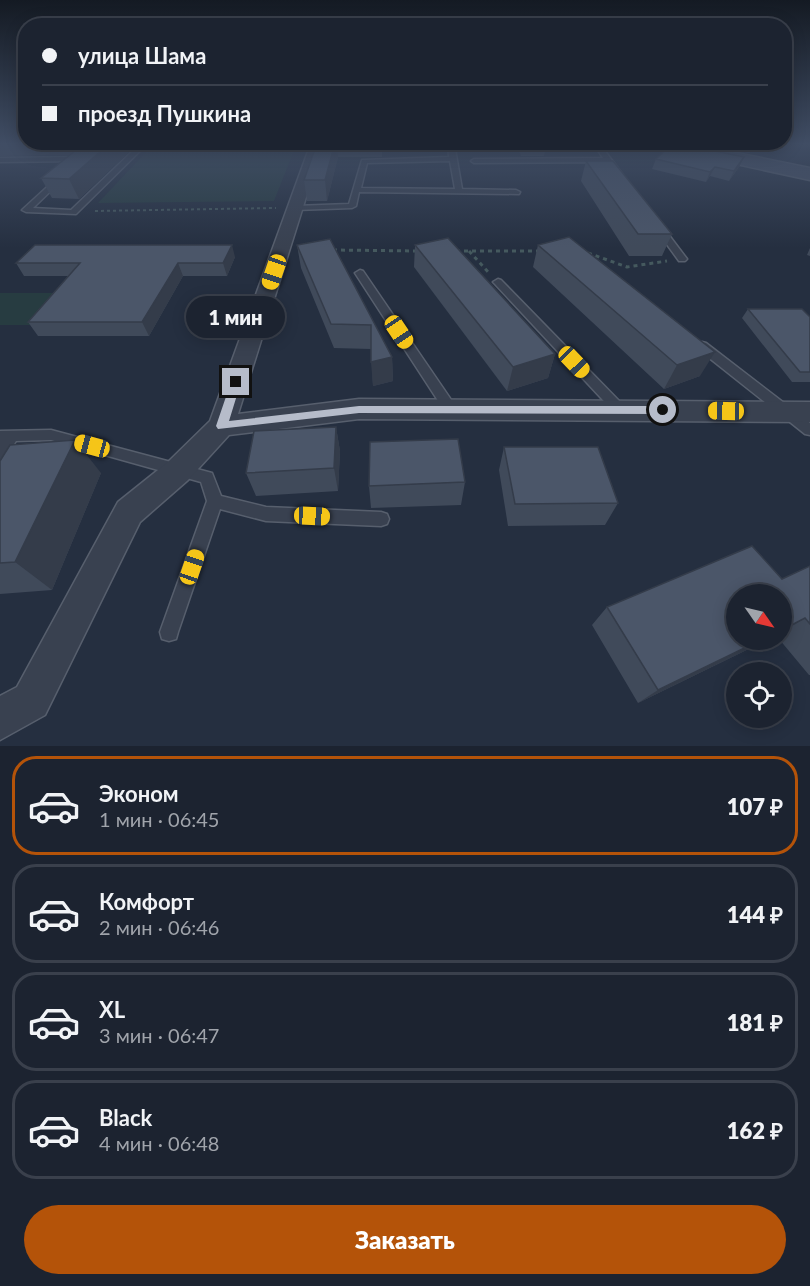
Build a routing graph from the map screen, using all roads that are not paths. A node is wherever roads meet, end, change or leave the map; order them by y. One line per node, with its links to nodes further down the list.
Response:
1 (60, 178): 2 (lane)
2 (109, 178)
3 (305, 178): 9 (street)
4 (359, 178): 6 (lane)
5 (457, 178): 7 (lane)
6 (356, 190): 7 (lane); 9 (lane)
7 (459, 191): 8 (lane)
8 (516, 192)
9 (295, 208): 18 (street)
10 (655, 223): 11 (lane)
11 (682, 259)
12 (360, 273): 15 (lane)
13 (498, 282): 16 (lane)
14 (696, 341): 17 (lane)
15 (451, 410): 16 (street); 18 (street)
16 (621, 410): 17 (street)
17 (800, 412): 19 (lane)
18 (221, 426): 22 (street)
19 (810, 429)
20 (6, 436): 21 (lane); 22 (lane)
21 (0, 454)
22 (178, 471): 23 (lane); 26 (street)
23 (215, 501): 24 (lane); 25 (lane)
24 (381, 519)
25 (169, 632)
26 (0, 719)

